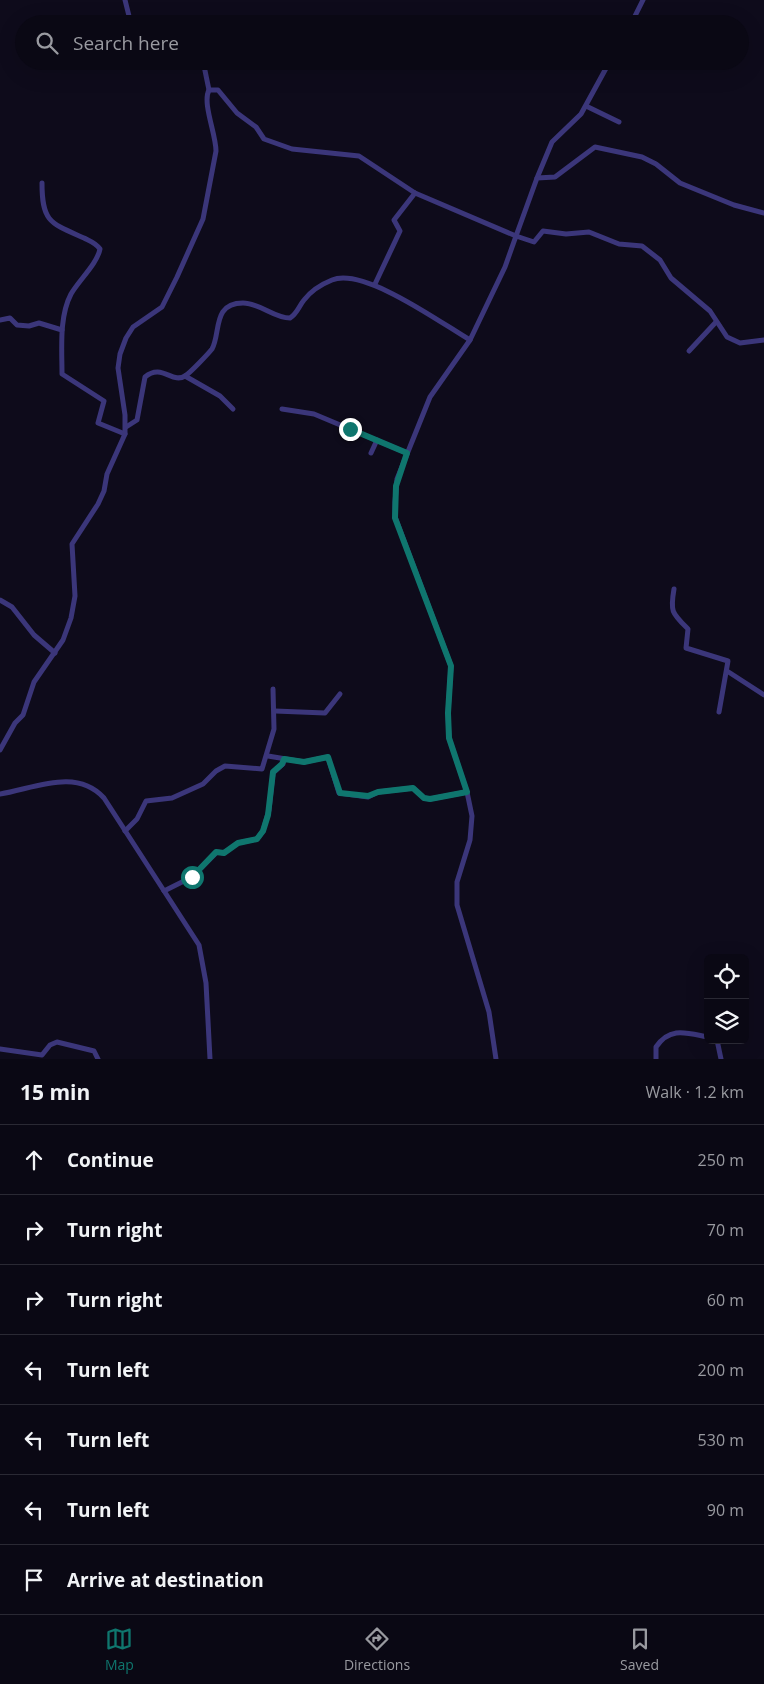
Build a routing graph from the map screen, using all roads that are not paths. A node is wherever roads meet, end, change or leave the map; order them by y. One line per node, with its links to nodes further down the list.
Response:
1 (125, 0): 3 (street)
2 (643, 0): 4 (street)
3 (129, 15)
4 (636, 15)
5 (205, 70): 7 (street)
6 (605, 70): 8 (street)
7 (209, 90): 12 (street); 25 (street)
8 (586, 106): 9 (street); 10 (street)
9 (619, 122)
10 (538, 178): 13 (street); 14 (street)
11 (42, 182): 18 (street)
12 (414, 193): 14 (street); 15 (street)
13 (764, 213)
14 (516, 236): 17 (street); 19 (street)
15 (375, 284): 19 (street); 22 (street)
16 (0, 320): 18 (street)
17 (716, 322): 20 (street); 21 (street)
18 (62, 330): 26 (street)
19 (470, 340): 29 (street)
20 (764, 340)
21 (690, 351)
22 (185, 376): 23 (street); 25 (street)
23 (233, 409)
24 (282, 410): 27 (street)
25 (126, 427): 26 (street)
26 (125, 434): 32 (street)
27 (377, 440): 28 (street); 29 (street)
28 (371, 453)
29 (407, 453): 42 (street)
30 (674, 589): 33 (street)
31 (0, 600): 32 (street)
32 (55, 654): 39 (street)
33 (727, 671): 36 (street); 38 (street)
34 (273, 689): 37 (street)
35 (340, 694): 37 (street)
36 (764, 695)
37 (275, 711): 40 (street)
38 (719, 712)
39 (0, 750)
40 (268, 756): 41 (street); 44 (street)
41 (284, 759): 42 (street); 45 (street)
42 (467, 792): 52 (street)
43 (0, 794): 44 (street)
44 (125, 831): 45 (street)
45 (164, 891): 51 (street)
46 (704, 1036): 53 (street)
47 (718, 1044): 54 (street)
48 (0, 1049): 49 (street)
49 (26, 1056): 50 (street)
50 (98, 1059)
51 (210, 1059)
52 (496, 1059)
53 (656, 1059)
54 (721, 1059)

